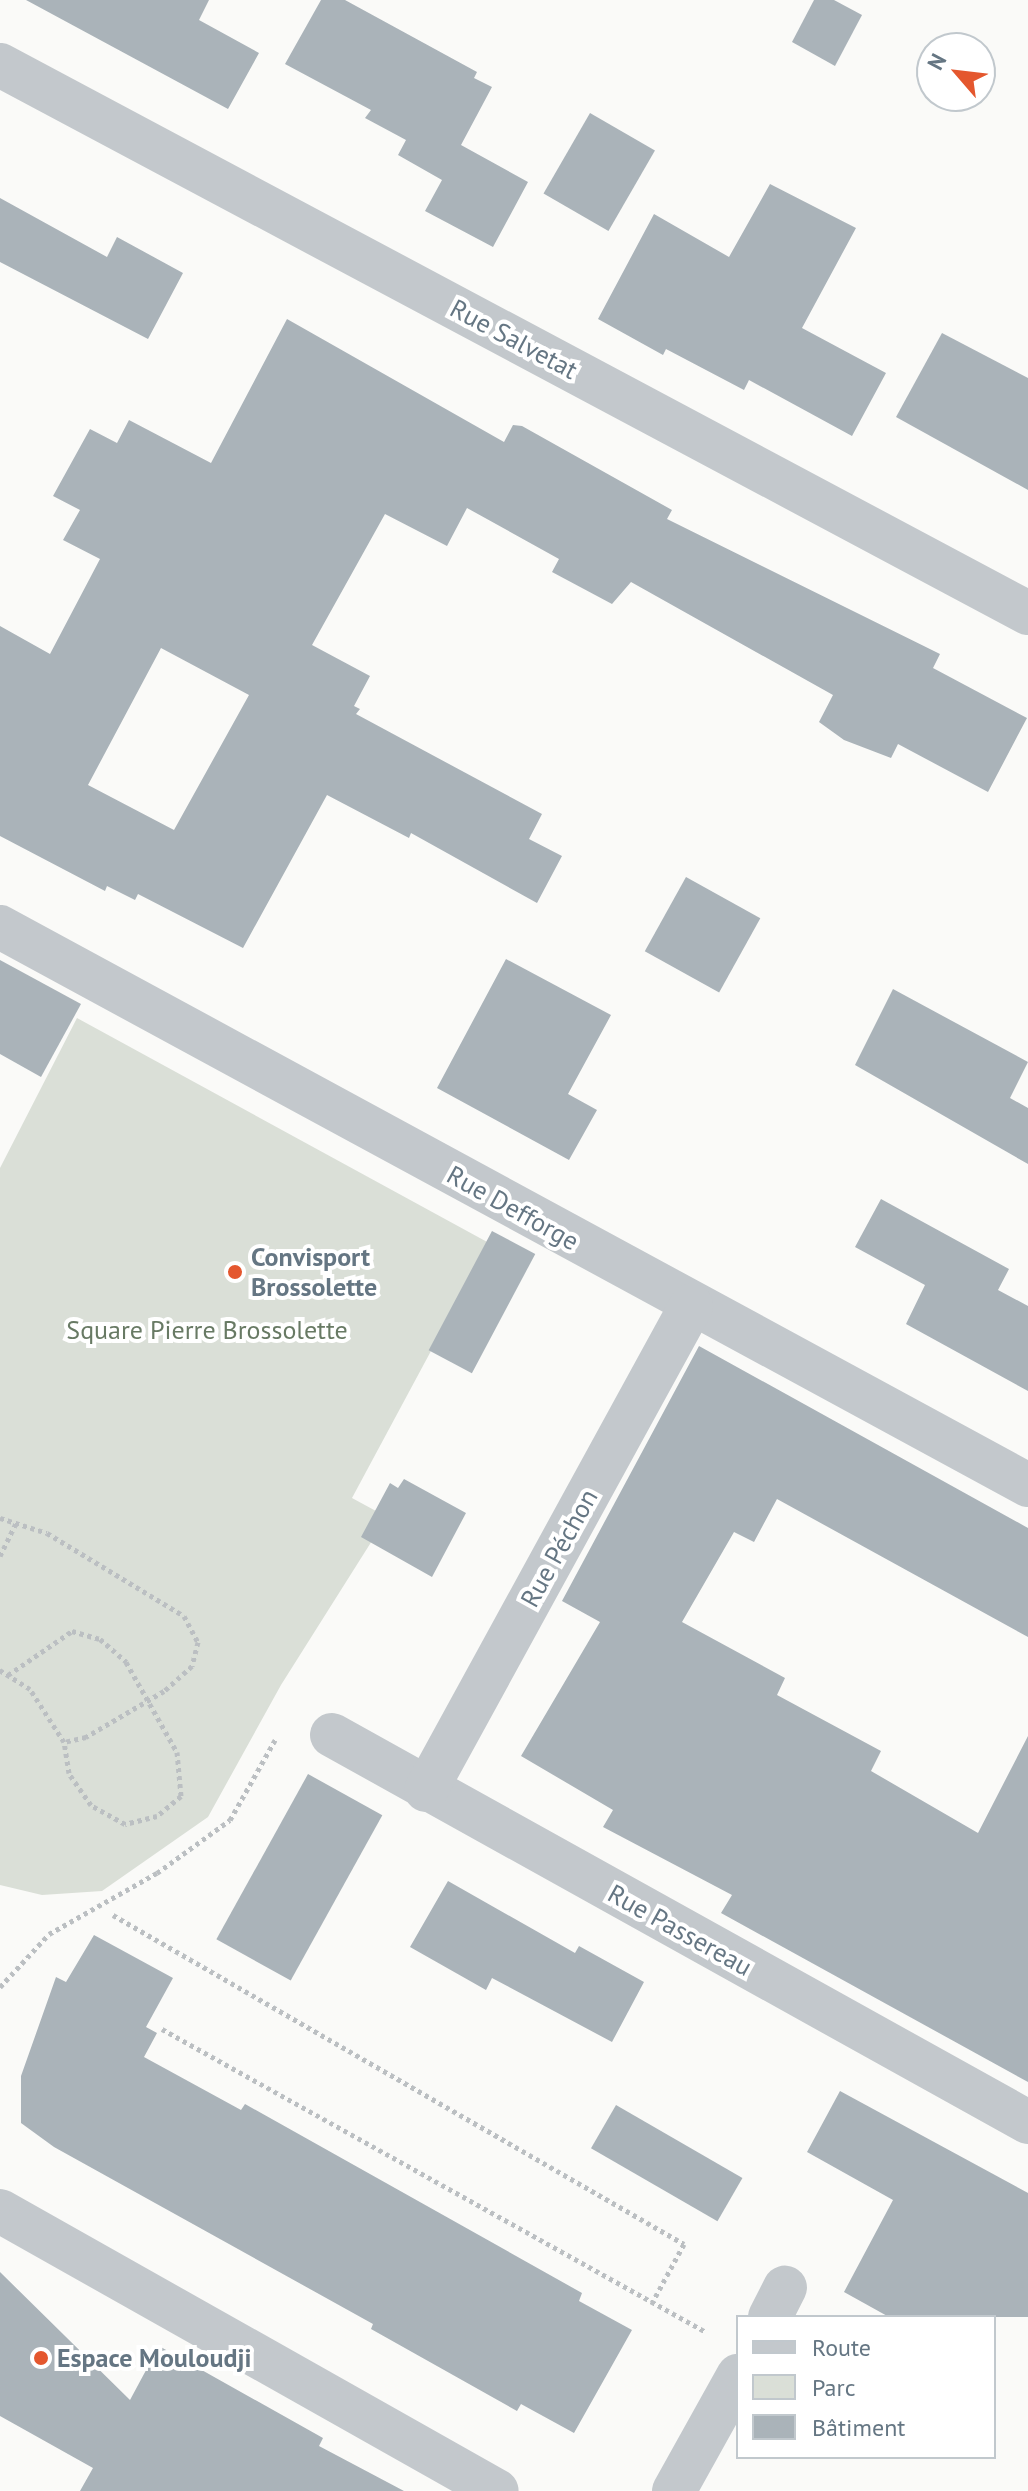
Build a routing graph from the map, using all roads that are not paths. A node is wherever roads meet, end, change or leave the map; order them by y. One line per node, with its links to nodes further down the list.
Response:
1 (0, 65): 2 (street, Rue Salvetat)
2 (1028, 613)
3 (0, 927): 4 (street, Rue Defforge)
4 (691, 1306): 5 (street, Rue Defforge); 7 (street, Rue Péchon)
5 (1028, 1485)
6 (332, 1735): 7 (street, Rue Passereau)
7 (426, 1790): 8 (street, Rue Passereau)
8 (1028, 2122)
9 (0, 2211): 11 (street)
10 (729, 2358): 12 (street)
11 (497, 2491)
12 (674, 2491)

